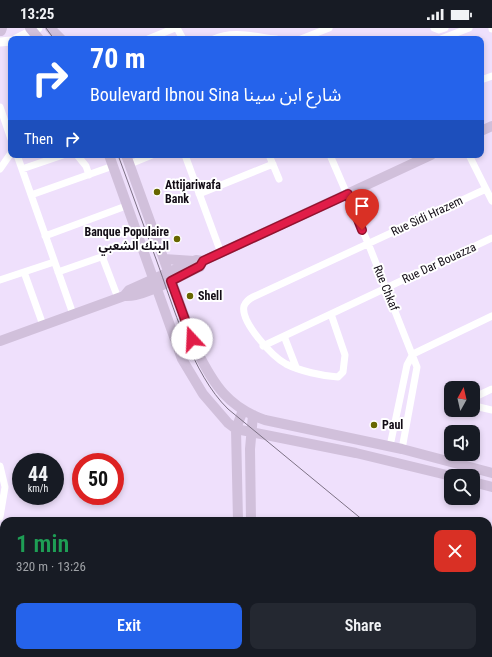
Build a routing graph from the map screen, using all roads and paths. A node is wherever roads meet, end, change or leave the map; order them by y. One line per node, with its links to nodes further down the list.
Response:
1 (50, 28): 9 (main road)
2 (176, 28): 10 (street)
3 (329, 28): 13 (street)
4 (434, 28): 7 (street)
5 (469, 28): 14 (street)
6 (33, 29): 8 (street)
7 (444, 29)
8 (21, 36)
9 (58, 36)
10 (156, 36)
11 (221, 36): 12 (street)
12 (234, 36)
13 (309, 36)
14 (448, 36)
15 (1, 110): 16 (street)
16 (8, 128)
17 (8, 158): 30 (street)
18 (18, 158): 31 (street)
19 (55, 158): 31 (street)
20 (79, 158): 32 (street)
21 (110, 158): 29 (main road)
22 (186, 158): 35 (street)
23 (270, 158): 28 (street)
24 (331, 158): 36 (street, Rue Chkaf)
25 (425, 158): 36 (main road)
26 (470, 158): 34 (street)
27 (128, 159): 44 (main road)
28 (273, 164): 33 (street); 35 (street)
29 (113, 166): 32 (street); 39 (main road)
30 (0, 169)
31 (22, 169): 37 (street)
32 (89, 175): 37 (street)
33 (279, 180)
34 (486, 189): 38 (street); 42 (street, Rue Sidi Hrazem)
35 (200, 194): 43 (street)
36 (348, 194): 42 (street, Rue Chkaf); 43 (main road)
37 (31, 195): 40 (street)
38 (492, 201)
39 (126, 206): 40 (street); 51 (main road)
40 (45, 236): 46 (street)
41 (492, 238): 52 (street, Rue Dar Bouazza)
42 (368, 243): 52 (street, Rue Chkaf); 60 (street, Rue Sidi Hrazem)
43 (221, 253): 45 (main road)
44 (164, 259): 45 (main road); 49 (main road)
45 (199, 261): 49 (main road)
46 (54, 262): 47 (street); 48 (street)
47 (24, 272): 50 (street); 57 (street)
48 (58, 272): 53 (street); 54 (street)
49 (170, 277): 51 (main road); 66 (main road)
50 (0, 280)
51 (155, 284): 53 (main road); 69 (main road)
52 (386, 288): 55 (street, Rue Dar Bouazza); 61 (street, Rue Chkaf)
53 (121, 297): 54 (main road)
54 (73, 314): 57 (main road)
55 (331, 314): 58 (street, Rue Dar Bouazza); 62 (street)
56 (492, 316): 61 (street)
57 (43, 325): 59 (main road)
58 (284, 336): 60 (street, Rue Dar Bouazza); 62 (street)
59 (0, 340)
60 (263, 346): 62 (street)
61 (413, 354): 71 (street); 72 (street, Rue Chkaf)
62 (296, 367)
63 (492, 389): 64 (street)
64 (480, 395)
65 (480, 407): 67 (street)
66 (243, 410): 68 (main road); 69 (main road)
67 (492, 410)
68 (253, 415): 70 (main road); 71 (main road)
69 (236, 429): 70 (main road); 80 (main road)
70 (250, 431): 75 (main road); 81 (main road)
71 (390, 446): 72 (main road)
72 (402, 449): 74 (main road)
73 (0, 466): 78 (street)
74 (492, 473)
75 (444, 474)
76 (480, 484): 77 (main road)
77 (492, 487)
78 (0, 513): 79 (street)
79 (0, 517)
80 (238, 517)
81 (251, 517)

